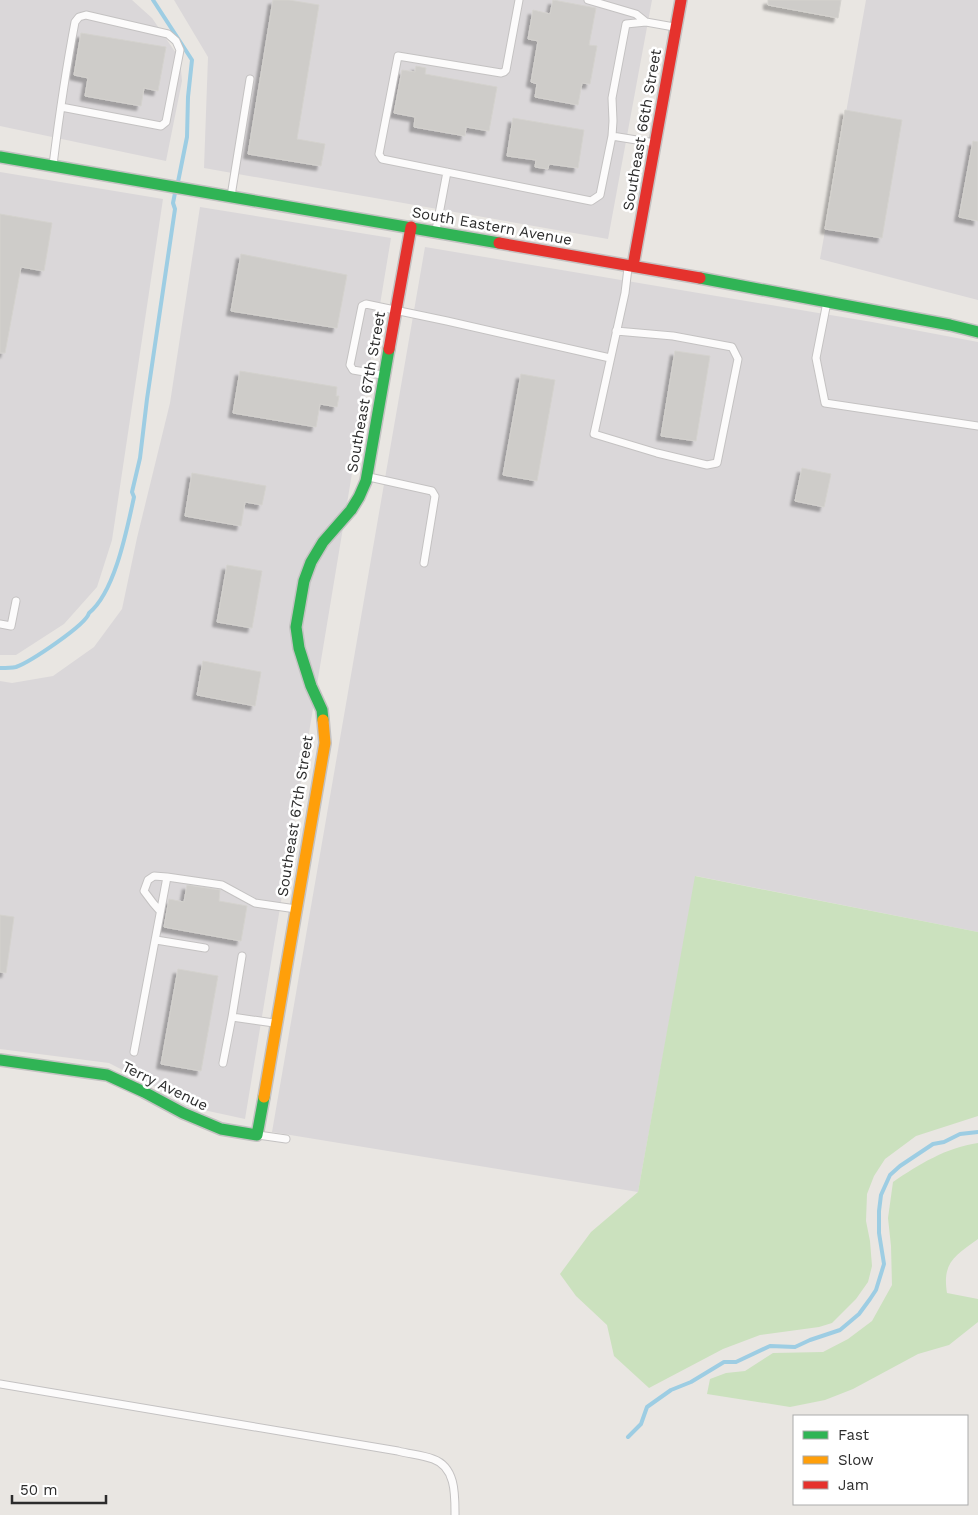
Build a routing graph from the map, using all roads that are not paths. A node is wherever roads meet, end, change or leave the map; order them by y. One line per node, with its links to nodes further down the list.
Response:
1 (519, 0): 12 (lane)
2 (588, 0): 4 (lane)
3 (681, 0): 5 (street, Southeast 66th Street)
4 (646, 22): 5 (lane); 8 (lane)
5 (676, 27): 9 (street, Southeast 66th Street)
6 (250, 79): 13 (lane)
7 (61, 107): 7 (lane); 11 (lane)
8 (612, 136): 9 (lane); 12 (lane)
9 (655, 143): 16 (street, Southeast 66th Street)
10 (0, 157): 11 (street, South Eastern Avenue)
11 (53, 166): 13 (street, South Eastern Avenue)
12 (447, 172): 15 (lane)
13 (231, 196): 14 (street, South Eastern Avenue)
14 (411, 227): 15 (street, South Eastern Avenue); 18 (street, Southeast 67th Street)
15 (436, 231): 16 (street, South Eastern Avenue)
16 (631, 266): 17 (street, South Eastern Avenue); 19 (lane)
17 (827, 302): 20 (street, South Eastern Avenue); 23 (lane)
18 (396, 310): 21 (lane); 22 (street, Southeast 67th Street); 22 (lane)
19 (616, 331): 21 (lane); 21 (lane)
20 (978, 332)
21 (610, 358)
22 (384, 375): 24 (street, Southeast 67th Street)
23 (978, 426)
24 (366, 476): 25 (lane); 29 (street, Southeast 67th Street)
25 (424, 563)
26 (16, 601): 27 (lane)
27 (0, 624)
28 (167, 877): 29 (lane); 30 (lane); 30 (lane)
29 (296, 909): 35 (street, Southeast 67th Street)
30 (160, 911): 31 (lane)
31 (156, 940): 32 (lane); 36 (lane)
32 (205, 948)
33 (242, 956): 34 (lane)
34 (232, 1017): 35 (lane); 38 (lane)
35 (276, 1024): 39 (street, Southeast 67th Street)
36 (134, 1052)
37 (0, 1060): 39 (street, Terry Avenue)
38 (224, 1063)
39 (258, 1135): 40 (lane)
40 (286, 1140)
41 (0, 1384): 42 (lane)
42 (455, 1515)

